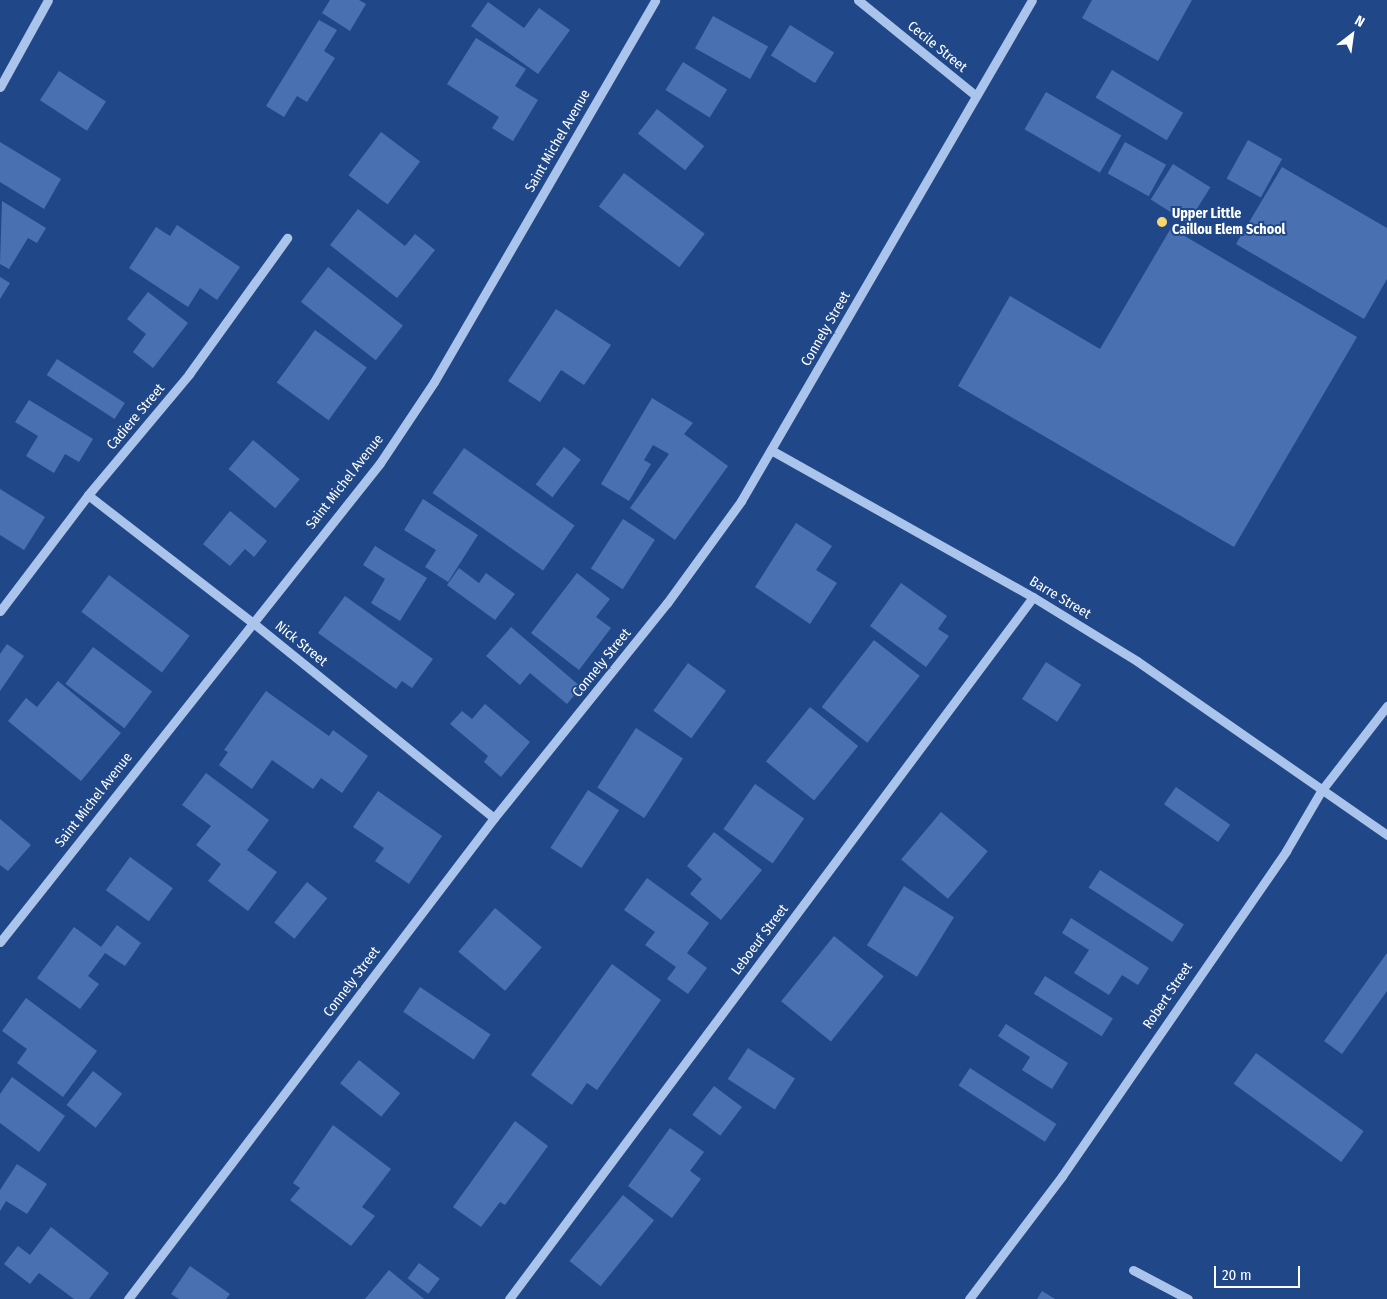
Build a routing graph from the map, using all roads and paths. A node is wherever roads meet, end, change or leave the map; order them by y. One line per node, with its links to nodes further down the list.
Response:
1 (48, 0): 5 (street)
2 (655, 0): 12 (street, Saint Michel Avenue)
3 (858, 0): 6 (street, Cecile Street)
4 (1032, 0): 6 (street, Connely Street)
5 (0, 87)
6 (976, 96): 8 (street, Connely Street)
7 (287, 238): 9 (street, Cadiere Street)
8 (771, 450): 10 (street, Barre Street); 15 (street, Connely Street)
9 (88, 495): 11 (street, Cadiere Street); 12 (street, Nick Street)
10 (1033, 597): 14 (street, Barre Street); 20 (street, Leboeuf Street)
11 (0, 611)
12 (252, 622): 15 (street, Nick Street); 17 (street, Saint Michel Avenue)
13 (1387, 706): 14 (street, Robert Street)
14 (1321, 790): 16 (street, Barre Street); 21 (street, Robert Street)
15 (494, 818): 19 (street, Connely Street)
16 (1387, 835)
17 (0, 942)
18 (1133, 1270): 22 (street)
19 (128, 1299)
20 (509, 1299)
21 (969, 1299)
22 (1188, 1299)

